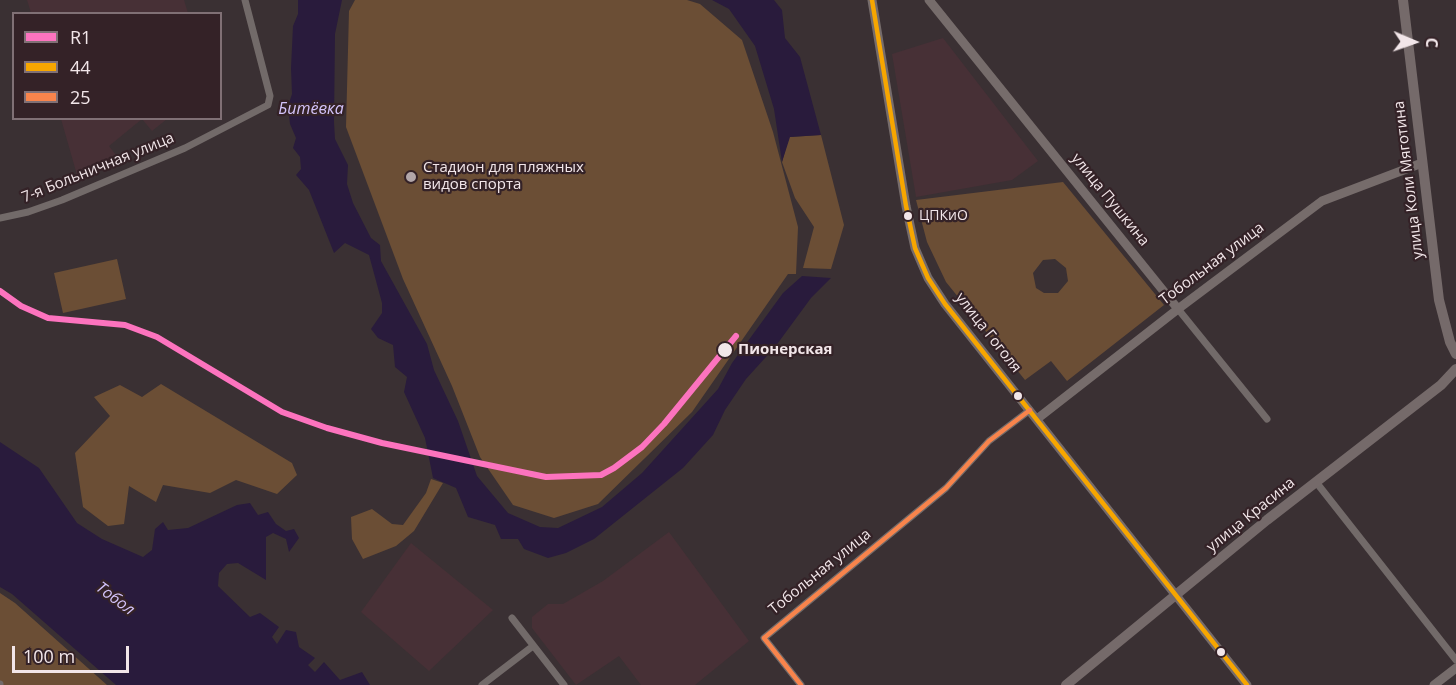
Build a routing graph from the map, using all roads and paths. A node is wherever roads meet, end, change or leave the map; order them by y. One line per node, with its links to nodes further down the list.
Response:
1 (245, 0): 6 (street, 7-я Больничная улица)
2 (872, 0): 10 (street, улица Гоголя)
3 (929, 0): 7 (street, улица Пушкина)
4 (1403, 0): 5 (main road, улица Коли Мяготина)
5 (1422, 163): 7 (street, Тобольная улица); 8 (main road, улица Коли Мяготина)
6 (0, 218)
7 (1178, 309): 11 (street, Тобольная улица); 12 (street, улица Пушкина)
8 (1456, 354)
9 (1456, 369): 13 (main road, улица Красина)
10 (1030, 410): 11 (street, улица Гоголя); 21 (street, Тобольная улица)
11 (1037, 419): 14 (street, улица Гоголя)
12 (1267, 419)
13 (1316, 482): 14 (main road, улица Красина); 17 (street)
14 (1176, 595): 22 (main road, улица Красина); 23 (street, улица Гоголя)
15 (512, 618): 16 (street)
16 (533, 646): 19 (street); 20 (street)
17 (1456, 660)
18 (1456, 668): 24 (street)
19 (482, 685)
20 (564, 685)
21 (801, 685)
22 (1066, 685)
23 (1247, 685)
24 (1434, 685)

